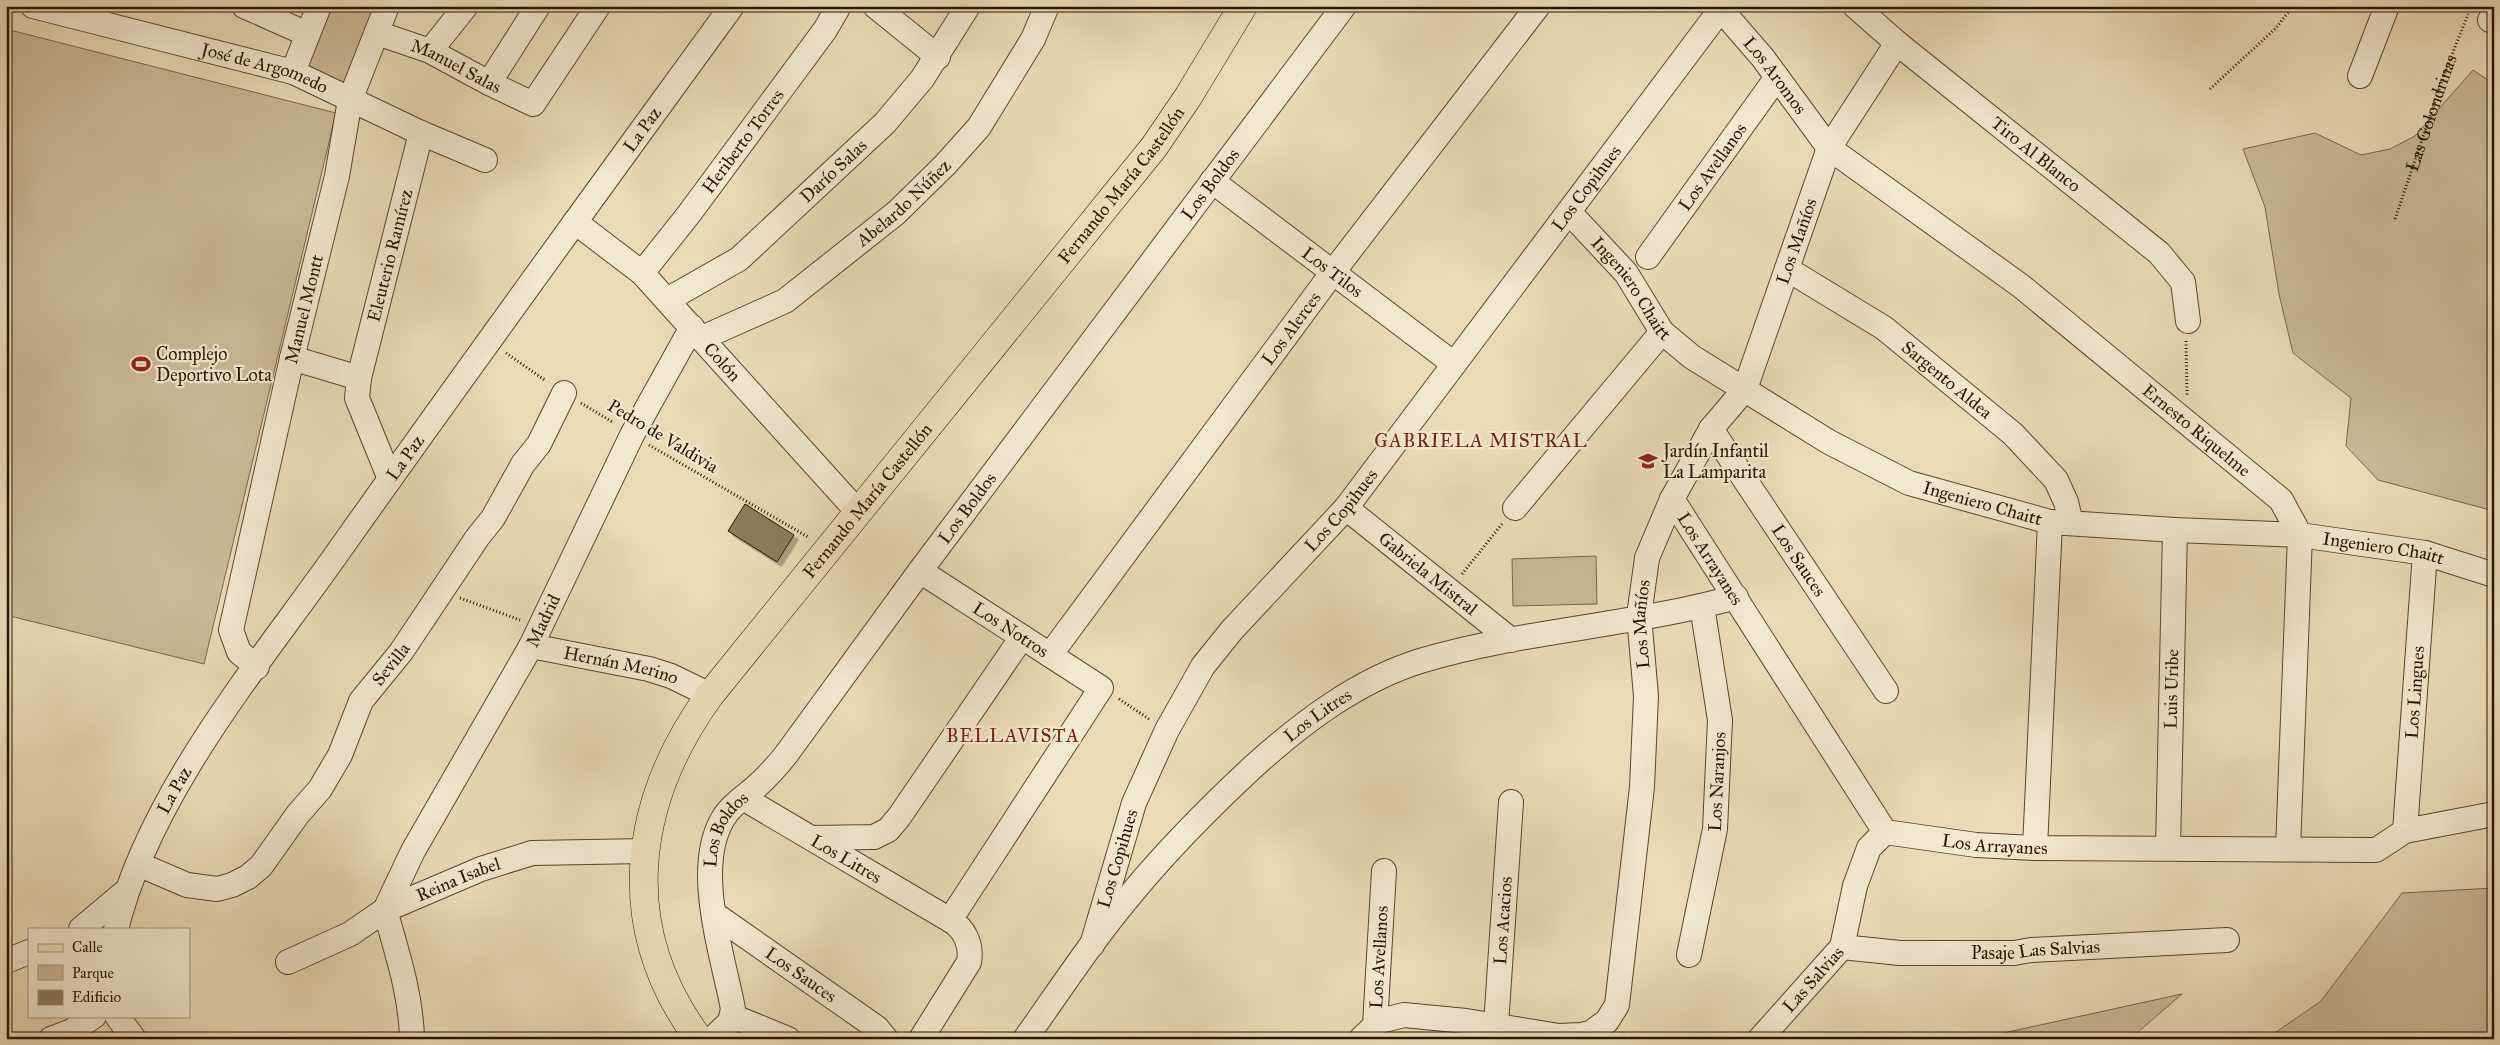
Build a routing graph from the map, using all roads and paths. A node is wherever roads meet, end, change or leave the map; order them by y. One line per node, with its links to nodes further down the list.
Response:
1 (33, 6): 26 (street, José de Argomedo)
2 (244, 6): 22 (street)
3 (319, 6): 22 (street)
4 (387, 6): 21 (street, Manuel Montt)
5 (466, 6): 24 (street)
6 (538, 6): 29 (street)
7 (598, 6): 29 (street, Manuel Salas)
8 (732, 6): 38 (street, La Paz)
9 (839, 6): 42 (street, Heriberto Torres)
10 (968, 6): 25 (street, Darío Salas)
11 (1048, 6): 46 (street, Abelardo Núñez)
12 (1242, 6): 60 (main road, Fernando María Castellón)
13 (1344, 6): 35 (street, Los Boldos)
14 (1538, 6): 41 (street, Los Alerces)
15 (1855, 6): 23 (street, Tiro Al Blanco)
16 (2293, 6): 30 (path)
17 (2387, 6): 27 (street)
18 (2471, 6): 37 (path, Las Golondrinas)
19 (1720, 8): 28 (street, Los Aromos); 36 (street, Los Copihues)
20 (886, 10): 25 (street)
21 (378, 33): 24 (street, Manuel Salas); 31 (street, Manuel Montt)
22 (307, 34): 26 (street)
23 (1897, 44): 33 (street, Los Mañíos); 44 (street, Tiro Al Blanco)
24 (430, 51): 29 (street, Manuel Salas)
25 (938, 57): 43 (street, Darío Salas)
26 (293, 72): 31 (street, José de Argomedo)
27 (2360, 76)
28 (1777, 77): 33 (street, Los Aromos); 39 (street, Los Avellanos)
29 (489, 83)
30 (2210, 89)
31 (350, 100): 32 (street, José de Argomedo); 48 (street, Manuel Montt)
32 (421, 133): 34 (street, José de Argomedo); 50 (street, Eleuterio Ramírez)
33 (1829, 148): 40 (street, Los Mañíos); 53 (street, Ernesto Riquelme)
34 (485, 160)
35 (1212, 181): 41 (street, Los Tilos); 66 (street, Los Boldos)
36 (1569, 212): 45 (street, Ingeniero Chaitt); 49 (street, Los Copihues)
37 (2395, 219)
38 (575, 222): 42 (street, Colón); 47 (street, La Paz)
39 (1648, 257)
40 (1788, 269): 51 (street, Los Mañíos); 61 (street, Sargento Aldea)
41 (1333, 272): 49 (street, Los Tilos); 76 (street, Los Alerces)
42 (642, 273): 43 (street, Colón)
43 (667, 300): 46 (street, Colón)
44 (2187, 330): 53 (path)
45 (1662, 332): 51 (street, Ingeniero Chaitt); 59 (street)
46 (697, 333): 55 (street, Madrid); 60 (street, Colón)
47 (489, 341): 52 (path, Pedro de Valdivia); 56 (street, La Paz)
48 (292, 358): 50 (street); 77 (street, Manuel Montt)
49 (1454, 364): 58 (street, Los Copihues)
50 (359, 378): 56 (street, Eleuterio Ramírez)
51 (1745, 389): 54 (street, Los Mañíos); 61 (street, Ingeniero Chaitt)
52 (564, 393): 55 (path, Pedro de Valdivia); 68 (street, Sevilla)
53 (2187, 423): 63 (street, Ernesto Riquelme)
54 (1711, 429): 57 (street, Los Mañíos); 79 (street, Los Sauces)
55 (632, 434): 64 (path, Pedro de Valdivia); 73 (street, Madrid)
56 (390, 479): 77 (street, La Paz)
57 (1672, 499): 70 (street, Los Arrayanes); 72 (street, Los Mañíos)
58 (1346, 508): 69 (street, Gabriela Mistral); 81 (street, Los Copihues)
59 (1516, 508): 69 (path)
60 (858, 512): 64 (main road, Fernando María Castellón)
61 (2060, 522): 62 (street, Ingeniero Chaitt); 88 (street, Sargento Aldea)
62 (2175, 530): 63 (street, Ingeniero Chaitt); 89 (street, Luis Uribe)
63 (2300, 535): 65 (street, Ingeniero Chaitt); 90 (street, Ernesto Riquelme)
64 (828, 549): 80 (main road, Fernando María Castellón)
65 (2425, 553): 67 (street, Ingeniero Chaitt); 85 (street, Los Lingues)
66 (920, 571): 74 (street, Los Notros); 82 (street, Los Boldos)
67 (2494, 575)
68 (444, 588): 73 (path); 92 (street, Sevilla)
69 (1449, 590): 75 (street, Gabriela Mistral)
70 (1736, 596): 71 (street, Los Litres); 86 (street, Los Arrayanes)
71 (1702, 606): 72 (street, Los Litres); 104 (street, Los Naranjos)
72 (1639, 616): 75 (street, Los Litres); 111 (street, Los Mañíos)
73 (535, 636): 80 (street, Hernán Merino); 95 (street, Madrid)
74 (1022, 637): 76 (street, Los Notros); 87 (street)
75 (1511, 640): 101 (street, Los Litres)
76 (1050, 655): 78 (street, Los Notros)
77 (257, 667): 92 (street, La Paz)
78 (1101, 688): 81 (path); 97 (street)
79 (1886, 691)
80 (710, 695): 91 (main road, Fernando María Castellón)
81 (1167, 730): 101 (street, Los Copihues)
82 (744, 798): 87 (street, Los Litres); 96 (street, Los Boldos)
83 (1511, 802): 111 (street, Los Acacios)
84 (2494, 814): 85 (street, Los Arrayanes)
85 (2405, 831): 90 (street, Los Arrayanes)
86 (1885, 832): 88 (street, Los Arrayanes); 102 (street, Las Salvias)
87 (811, 838): 97 (street, Los Litres)
88 (2035, 848): 89 (street, Los Arrayanes)
89 (2168, 848): 90 (street, Los Arrayanes)
90 (2288, 850)
91 (645, 851): 95 (street, Reina Isabel); 115 (main road, Fernando María Castellón)
92 (138, 864): 94 (street, La Paz)
93 (1384, 871): 110 (street, Los Avellanos)
94 (125, 892): 98 (street); 99 (street, La Paz)
95 (385, 910): 106 (street, Reina Isabel); 114 (street)
96 (714, 914): 107 (street, Los Boldos); 118 (street, Los Sauces)
97 (950, 920): 119 (street)
98 (82, 928)
99 (116, 928)
100 (2227, 940): 102 (street, Pasaje Las Salvias)
101 (1092, 945): 120 (street, Los Litres)
102 (1842, 947): 121 (street, Las Salvias)
103 (28, 952): 105 (street)
104 (1689, 955)
105 (6, 961)
106 (288, 962)
107 (732, 1016): 116 (street); 117 (street)
108 (91, 1018): 112 (street)
109 (118, 1018): 113 (street)
110 (1368, 1032): 111 (street, Los Mañíos)
111 (1494, 1032)
112 (51, 1039)
113 (134, 1039)
114 (412, 1039)
115 (699, 1039)
116 (712, 1039)
117 (788, 1039)
118 (886, 1039)
119 (921, 1039)
120 (1025, 1039)
121 (1760, 1039)

